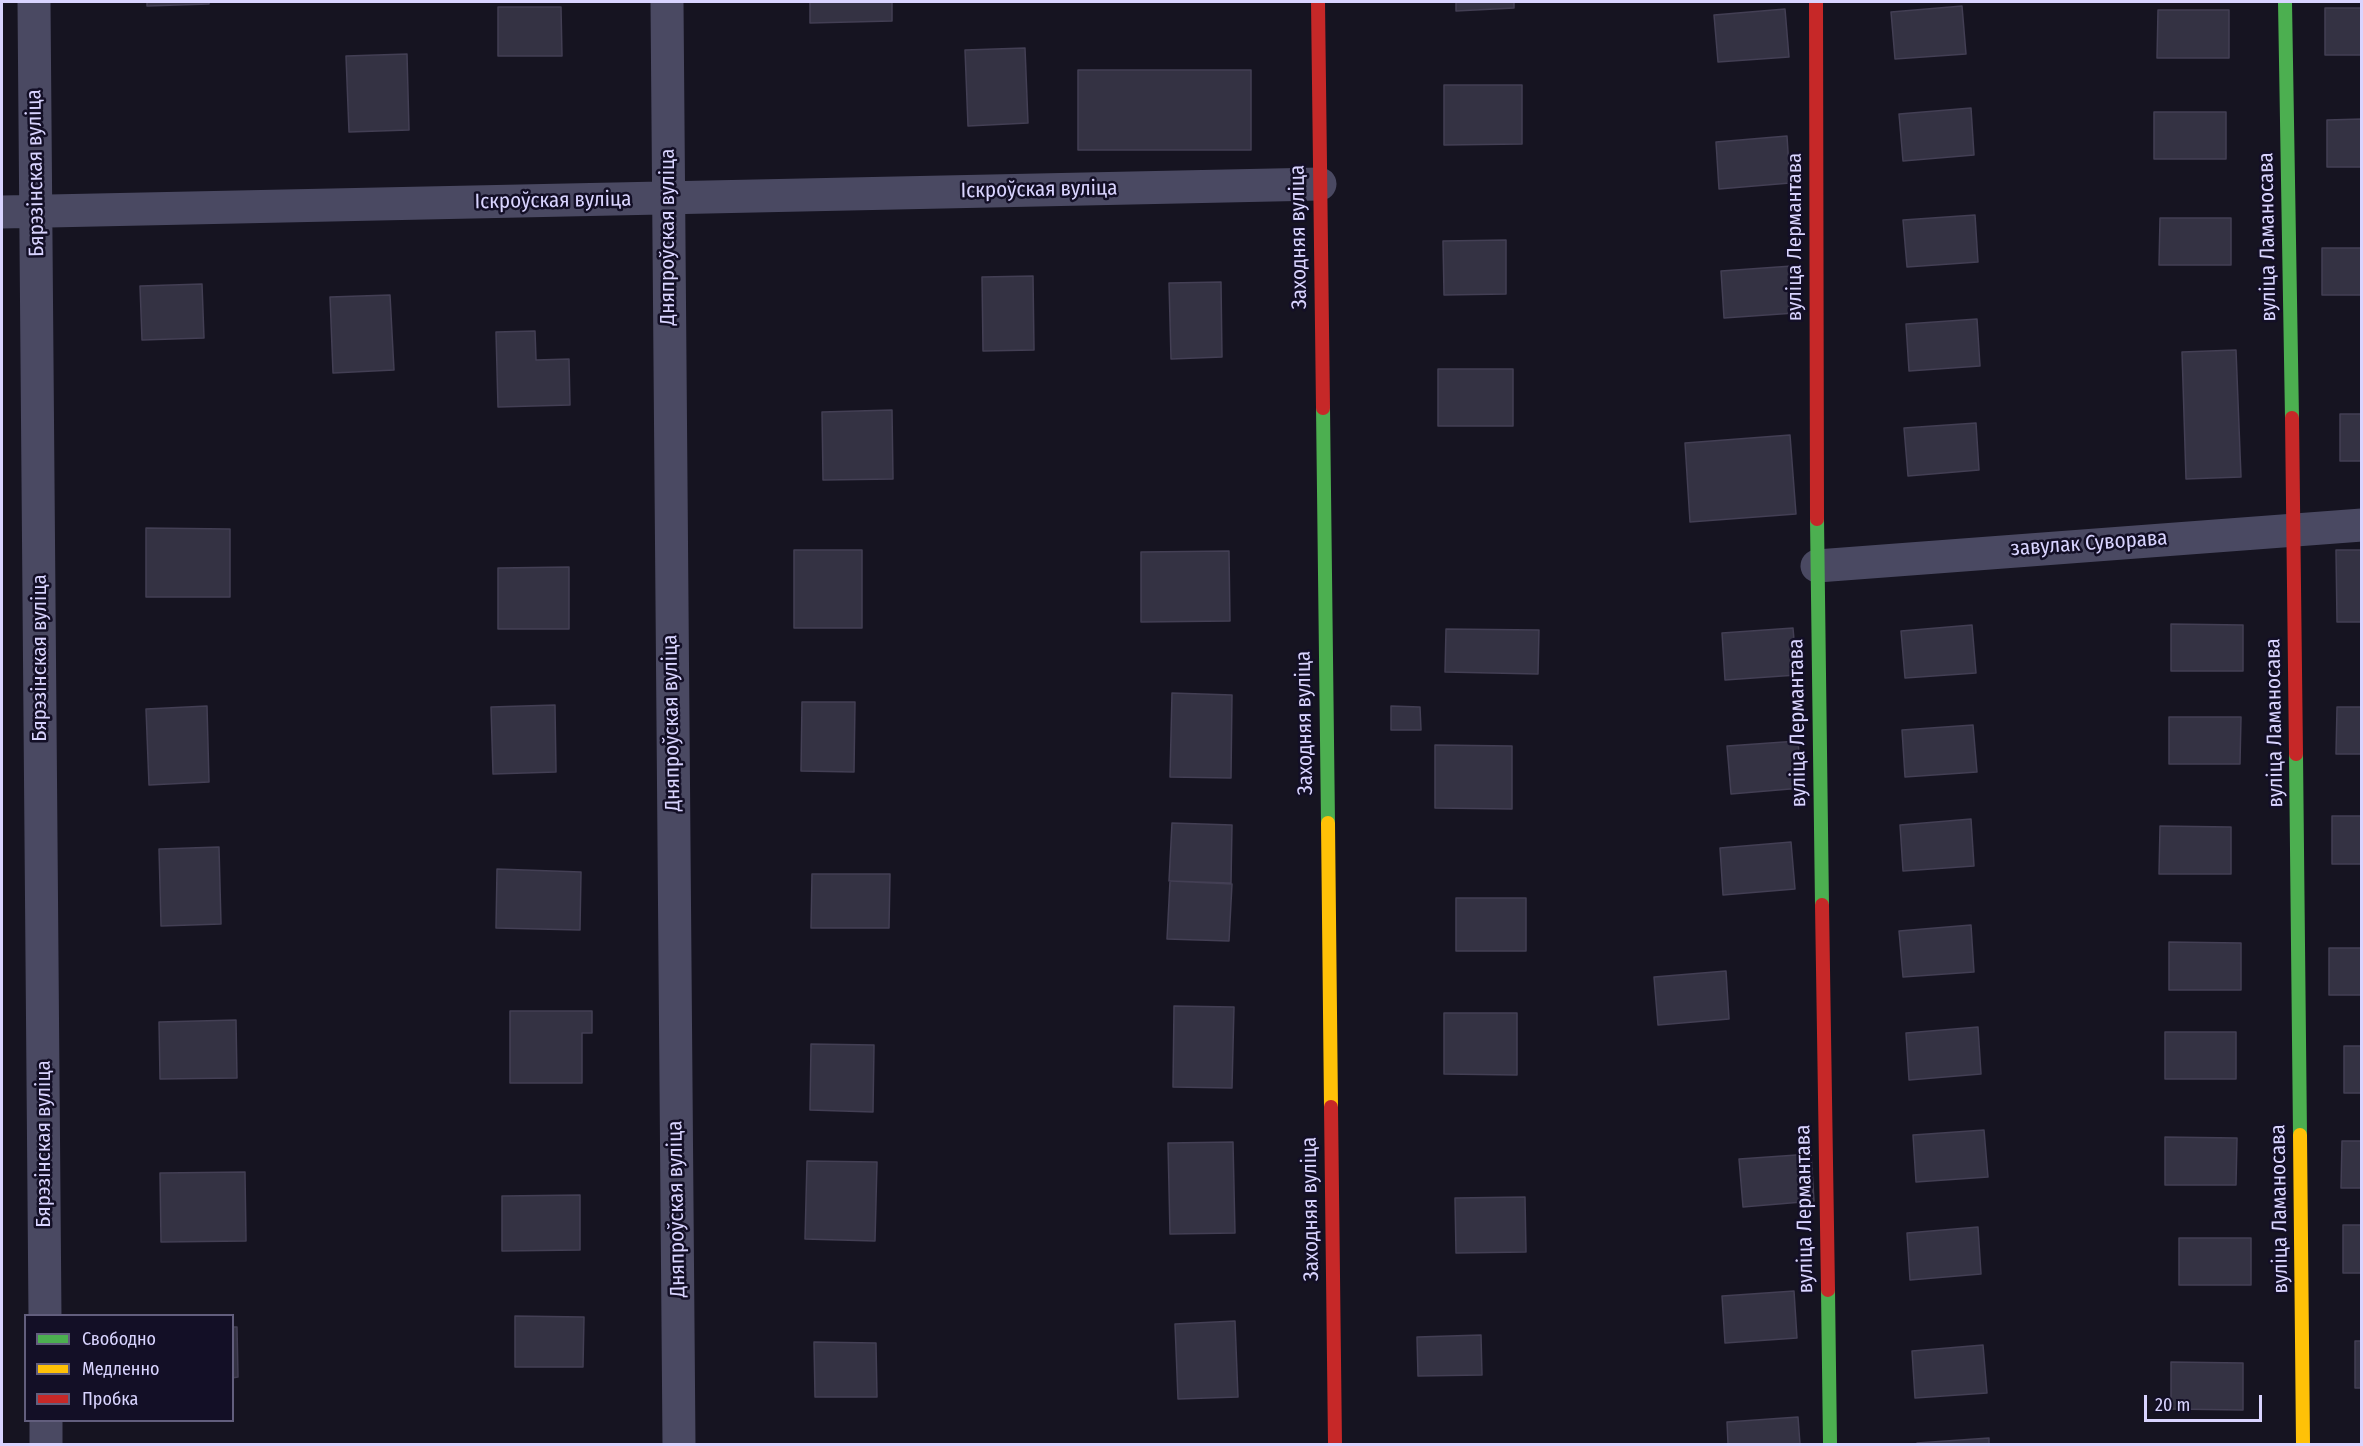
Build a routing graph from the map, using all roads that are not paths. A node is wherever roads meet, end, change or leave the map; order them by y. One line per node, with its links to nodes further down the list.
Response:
1 (34, 2): 9 (street, Бярэзінская вуліца)
2 (667, 2): 7 (street, Дняпроўская вуліца)
3 (1318, 2): 6 (street, Заходняя вуліца)
4 (1816, 2): 12 (street, вуліца Лермантава)
5 (2285, 2): 11 (street, вуліца Ламаносава)
6 (1320, 184): 7 (street, Іскроўская вуліца); 17 (street, Заходняя вуліца)
7 (667, 198): 9 (street, Іскроўская вуліца); 16 (street, Дняпроўская вуліца)
8 (2, 212): 9 (street, Іскроўская вуліца)
9 (36, 212): 13 (street, Бярэзінская вуліца)
10 (2361, 525): 11 (street, завулак Суворава)
11 (2294, 528): 12 (street, завулак Суворава); 19 (street, вуліца Ламаносава)
12 (1817, 566): 18 (street, вуліца Лермантава)
13 (45, 1314)
14 (46, 1422): 15 (street)
15 (46, 1444)
16 (679, 1444)
17 (1335, 1444)
18 (1830, 1444)
19 (2303, 1444)

